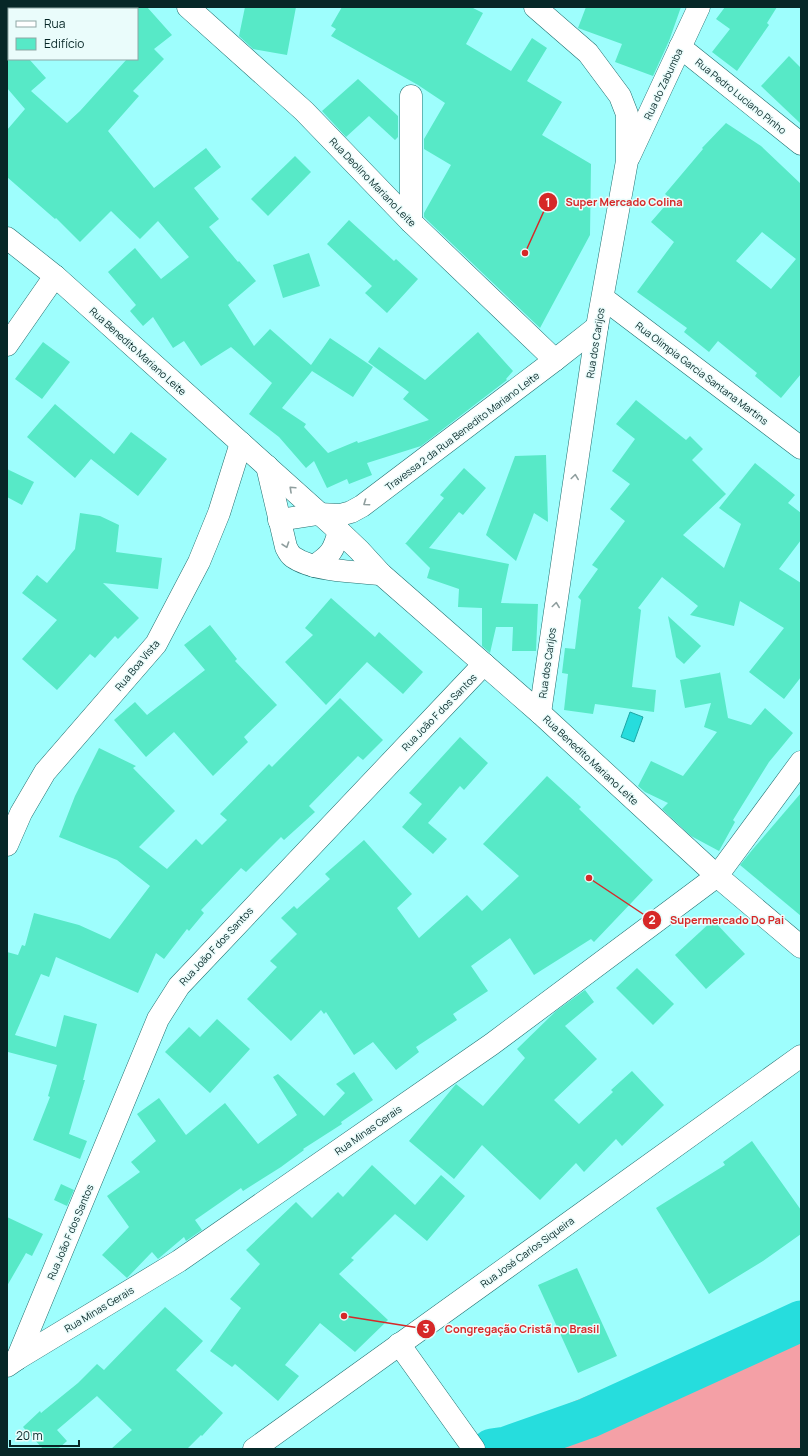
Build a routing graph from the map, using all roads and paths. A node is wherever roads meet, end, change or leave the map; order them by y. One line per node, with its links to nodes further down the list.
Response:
1 (188, 7): 8 (street, Rua Deolino Mariano Leite)
2 (535, 7): 7 (street, Rua dos Carijos)
3 (698, 7): 4 (street, Rua do Zabumba)
4 (680, 48): 6 (street, Rua Pedro Luciano Pinho); 7 (street, Rua do Zabumba)
5 (412, 96): 8 (street)
6 (801, 144)
7 (627, 161): 11 (street, Rua dos Carijos)
8 (410, 222): 14 (street, Rua Deolino Mariano Leite)
9 (7, 238): 10 (street, Rua Benedito Mariano Leite)
10 (55, 276): 13 (street); 15 (street, Rua Benedito Mariano Leite)
11 (603, 298): 12 (street, Rua dos Carijos); 16 (street, Rua Olimpia Garcia Santana Martins)
12 (597, 327): 14 (street, Travessa 2 da Rua Benedito Mariano Leite); 24 (street, Rua dos Carijos, one-way to 12)
13 (7, 345)
14 (555, 360): 18 (street, Travessa 2 da Rua Benedito Mariano Leite, one-way to 18)
15 (241, 443): 17 (street, Rua Benedito Mariano Leite); 26 (street, Rua Boa Vista)
16 (801, 448)
17 (267, 466): 18 (street, Rua Benedito Mariano Leite, one-way to 17); 19 (street)
18 (318, 514): 19 (street); 20 (street, Rua Benedito Mariano Leite)
19 (279, 520): 21 (street, one-way to 21)
20 (339, 531): 21 (street); 22 (street, Rua Benedito Mariano Leite)
21 (314, 566): 22 (street)
22 (381, 574): 23 (street, Rua Benedito Mariano Leite)
23 (484, 664): 24 (street, Rua Benedito Mariano Leite); 31 (street, Rua João F dos Santos)
24 (540, 713): 27 (street, Rua Benedito Mariano Leite)
25 (801, 762): 27 (street, Rua Minas Gerais)
26 (7, 845)
27 (717, 876): 28 (street, Rua Benedito Mariano Leite); 31 (street, Rua Minas Gerais)
28 (801, 947)
29 (801, 1056): 30 (street, Rua José Carlos Siqueira)
30 (399, 1344): 32 (street); 33 (street, Rua José Carlos Siqueira)
31 (12, 1362)
32 (471, 1446)
33 (254, 1449)

